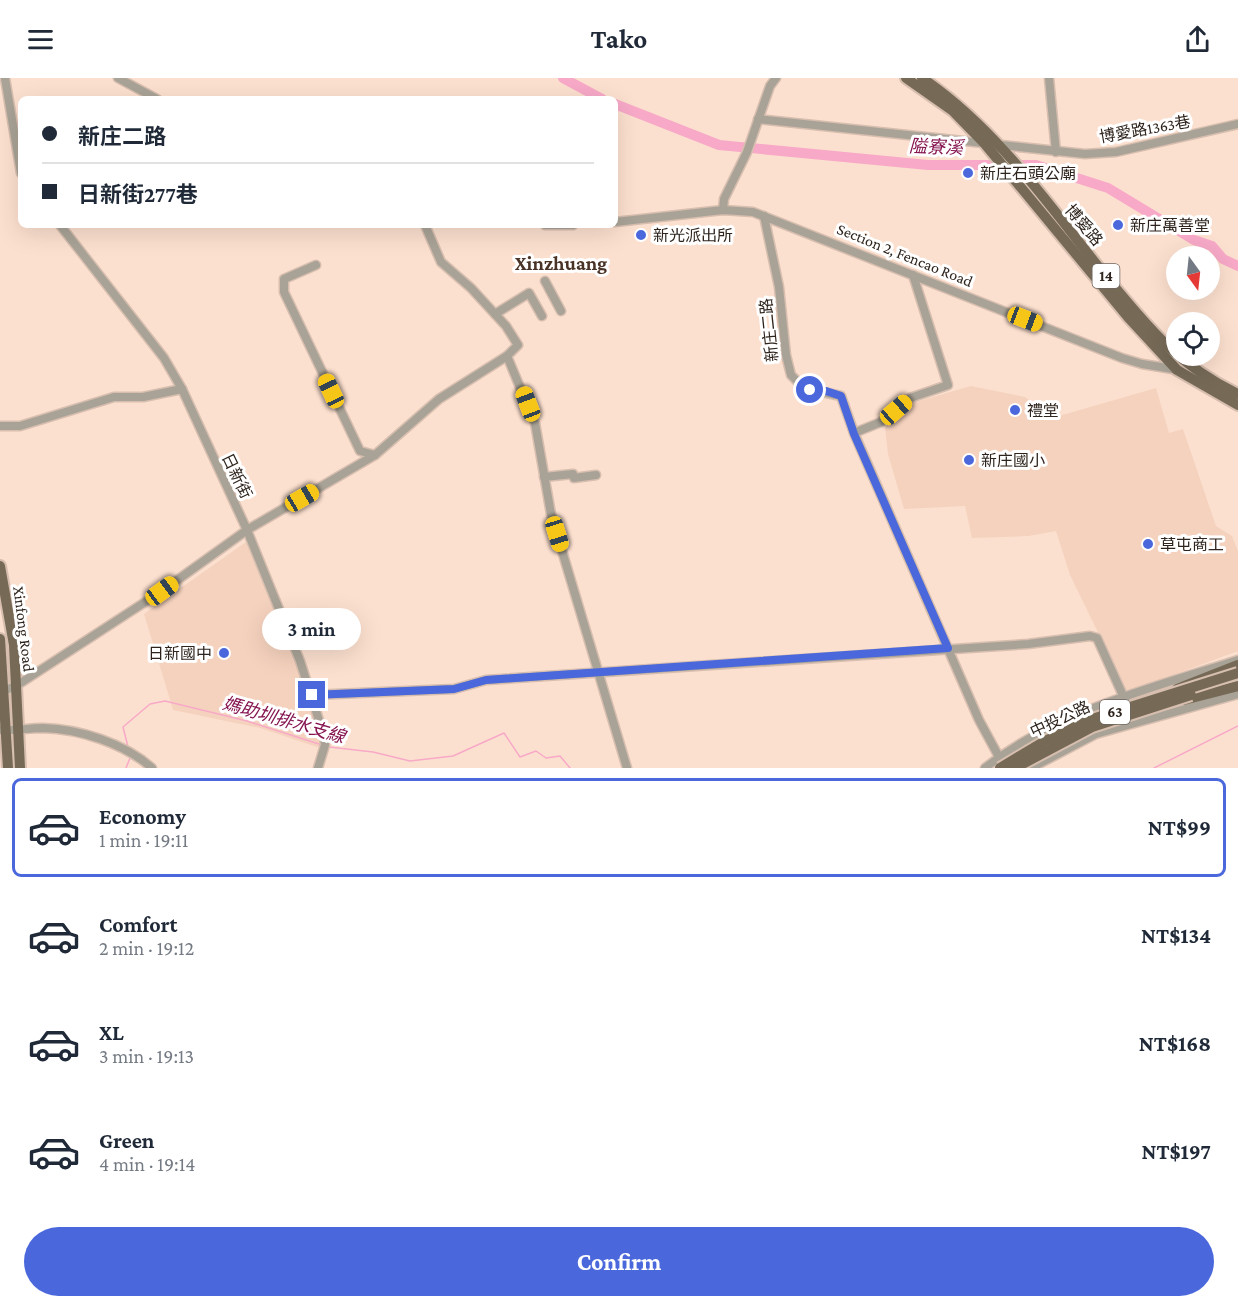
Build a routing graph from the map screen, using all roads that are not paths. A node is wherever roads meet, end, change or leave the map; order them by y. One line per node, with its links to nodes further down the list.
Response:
1 (5, 78): 13 (street)
2 (118, 78): 7 (street)
3 (776, 78): 8 (street)
4 (906, 78): 10 (main road, 14)
5 (922, 78): 11 (main road, 14)
6 (1049, 78): 12 (street)
7 (151, 96)
8 (757, 121): 10 (street, 博愛路1363巷); 14 (street)
9 (1238, 124): 12 (street, 博愛路1363巷)
10 (985, 144): 11 (street, 博愛路1363巷); 19 (main road, 博愛路 / 14)
11 (998, 144): 12 (street, 博愛路1363巷); 19 (main road, 博愛路 / 14)
12 (1056, 152)
13 (18, 155)
14 (723, 210): 15 (street, Section 2, Fencao Road); 16 (street, Section 2, Fencao Road)
15 (764, 216): 21 (street, Section 2, Fencao Road); 33 (street, 新庄二路)
16 (618, 222)
17 (62, 228): 29 (street, 日新街)
18 (426, 228): 24 (street)
19 (1085, 258): 27 (main road, 博愛路 / 14); 28 (main road, 博愛路 / 14)
20 (316, 265): 34 (street)
21 (914, 275): 28 (street, Section 2, Fencao Road); 33 (street)
22 (545, 281): 23 (street)
23 (561, 311)
24 (495, 314): 25 (street); 26 (street)
25 (542, 316)
26 (507, 356): 34 (street); 36 (street)
27 (1194, 369): 28 (street, Section 2, Fencao Road); 30 (main road, 14)
28 (1177, 370): 31 (main road, Section 2, Fencao Road / 14)
29 (182, 389): 32 (street); 37 (street, 日新街)
30 (1238, 394)
31 (1238, 405)
32 (0, 426)
33 (854, 434): 40 (street, 新庄二路)
34 (375, 455): 37 (street)
35 (596, 475): 36 (street)
36 (544, 477): 43 (street)
37 (247, 530): 46 (street); 50 (street, 日新街)
38 (0, 566): 46 (main road, Xinfong Road)
39 (0, 639): 48 (main road, Xinfong Road)
40 (948, 648): 43 (street); 51 (street); 55 (street, 新庄二路)
41 (1238, 660): 51 (street)
42 (1238, 665): 52 (main road, bridge)
43 (598, 672): 50 (street); 60 (street)
44 (1238, 673): 52 (main road, 中投公路 / 63, bridge)
45 (1238, 679): 52 (main road, 中投公路 / 63, bridge)
46 (16, 686): 48 (street); 54 (main road, Xinfong Road)
47 (1238, 686): 52 (main road, bridge)
48 (2, 691): 54 (main road, Xinfong Road)
49 (1238, 694): 53 (street)
50 (312, 695): 59 (street, 日新街)
51 (1126, 698): 53 (street); 55 (street)
52 (1161, 701): 55 (main road, 中投公路 / 63, bridge); 62 (main road, 中投公路 / 63, bridge)
53 (1135, 722): 63 (street)
54 (8, 730): 56 (main road, Xinfong Road); 57 (main road, Xinfong Road); 58 (street)
55 (1001, 765): 61 (street)
56 (8, 768)
57 (20, 768)
58 (152, 768)
59 (318, 768)
60 (627, 768)
61 (985, 768)
62 (1015, 768)
63 (1031, 768)

